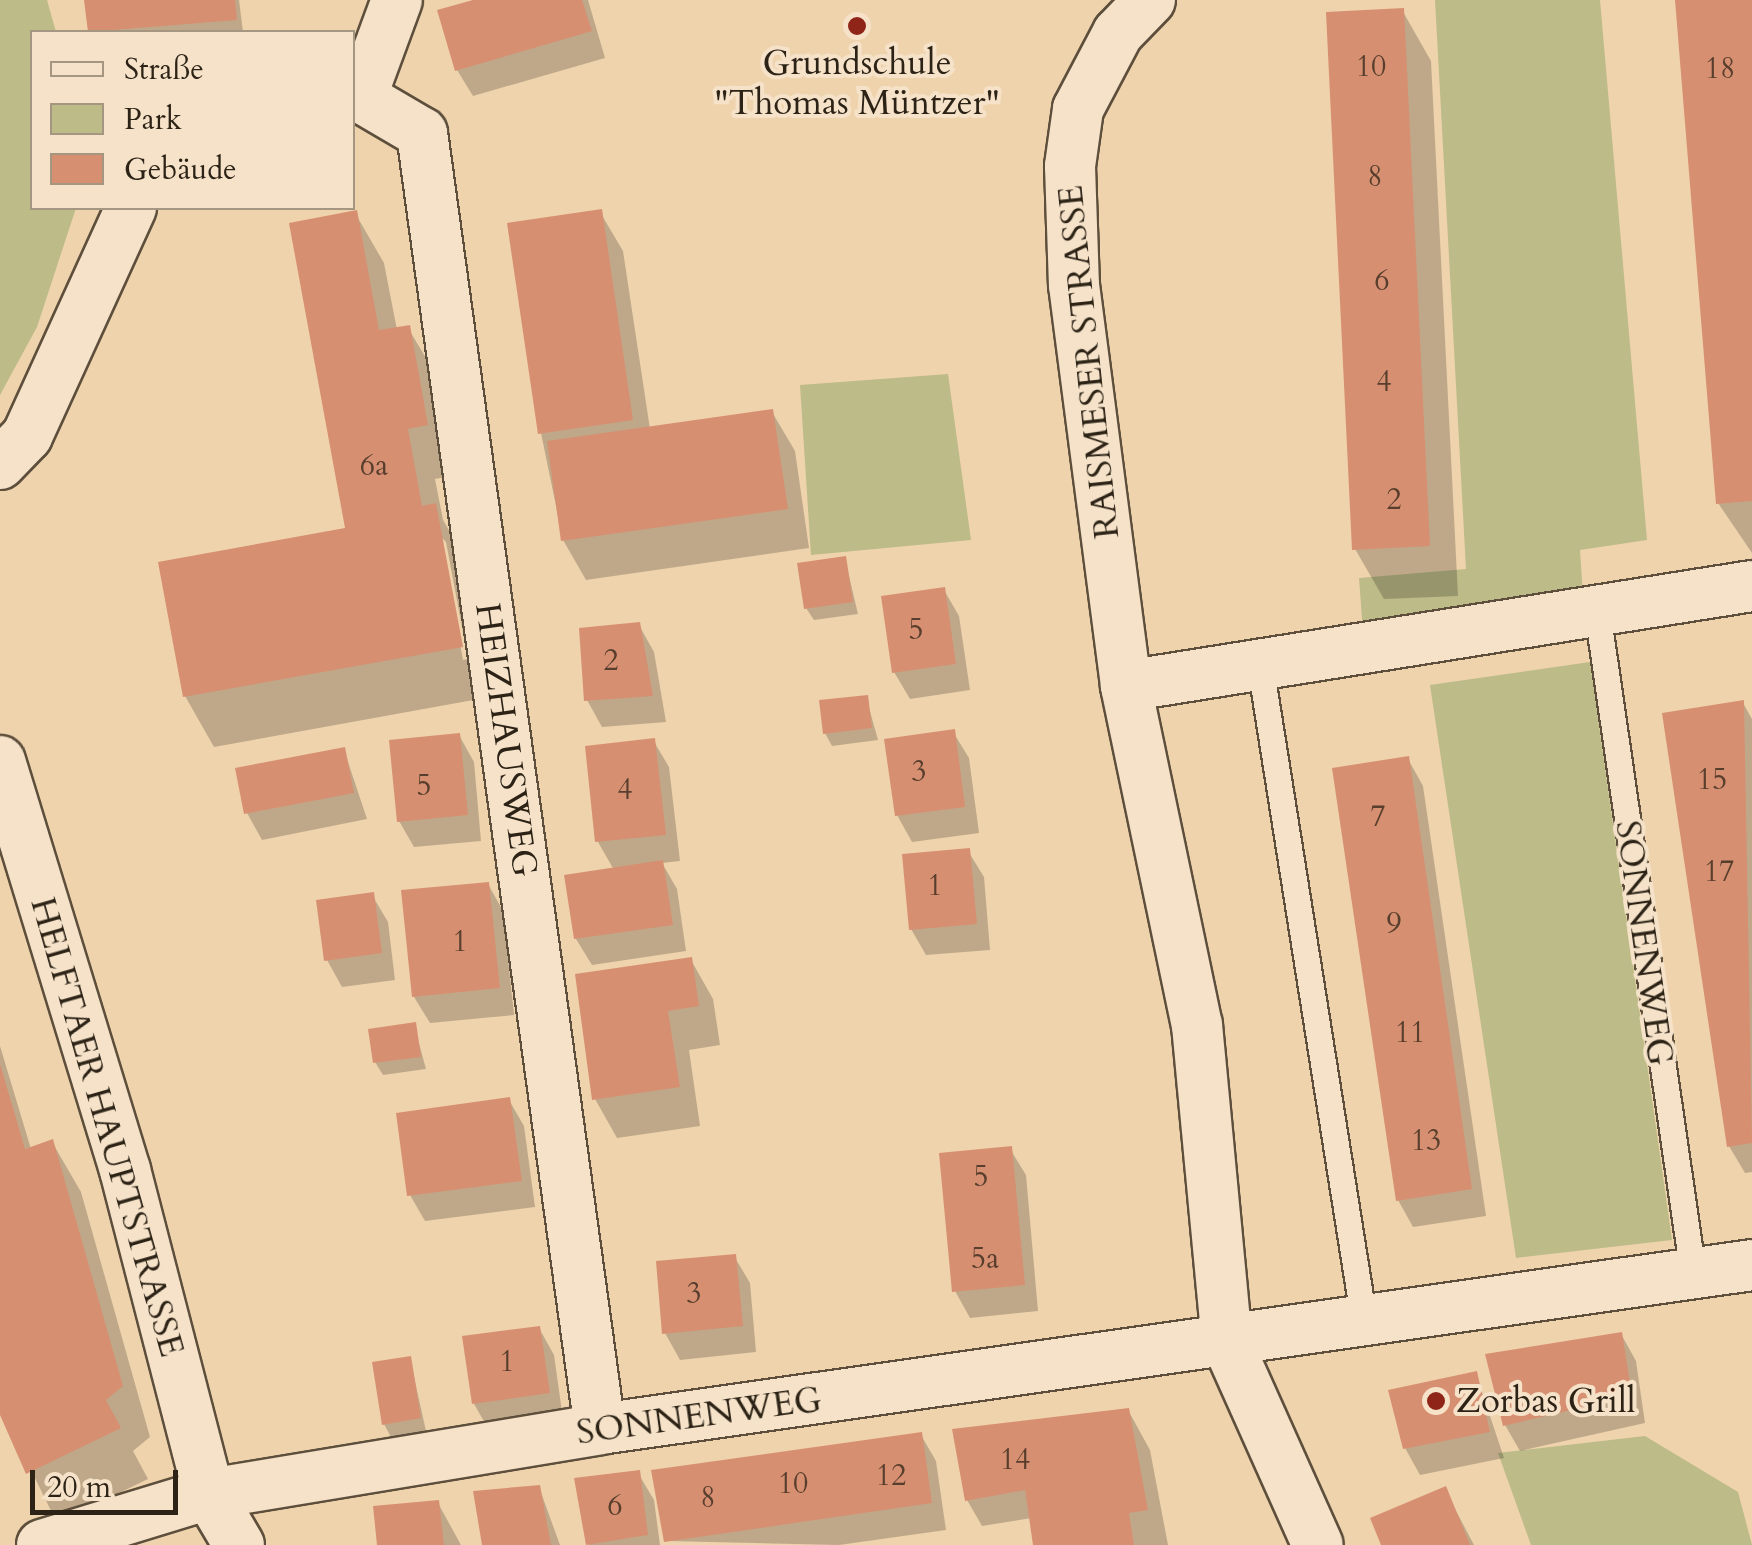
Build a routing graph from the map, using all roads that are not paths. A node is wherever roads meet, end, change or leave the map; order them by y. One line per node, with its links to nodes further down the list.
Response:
1 (398, 0): 3 (street)
2 (1150, 0): 9 (street, RAISMESER STRASSE)
3 (357, 93): 15 (street, HEIZHAUSWEG)
4 (129, 210): 5 (street)
5 (0, 464)
6 (1752, 586): 7 (street)
7 (1597, 612): 8 (street); 12 (lane, SONNENWEG)
8 (1260, 664): 9 (street); 13 (lane)
9 (1126, 686): 14 (street, RAISMESER STRASSE)
10 (0, 761): 16 (street, HELFTAER HAUPTSTRASSE)
11 (1752, 1265): 12 (street, SONNENWEG)
12 (1693, 1274): 13 (street, SONNENWEG)
13 (1364, 1322): 14 (street, SONNENWEG)
14 (1226, 1342): 15 (street, SONNENWEG); 19 (street, RAISMESER STRASSE)
15 (600, 1429): 16 (street, SONNENWEG)
16 (210, 1494): 17 (street, SONNENWEG); 18 (street, HELFTAER HAUPTSTRASSE)
17 (42, 1545)
18 (239, 1545)
19 (1318, 1545)

